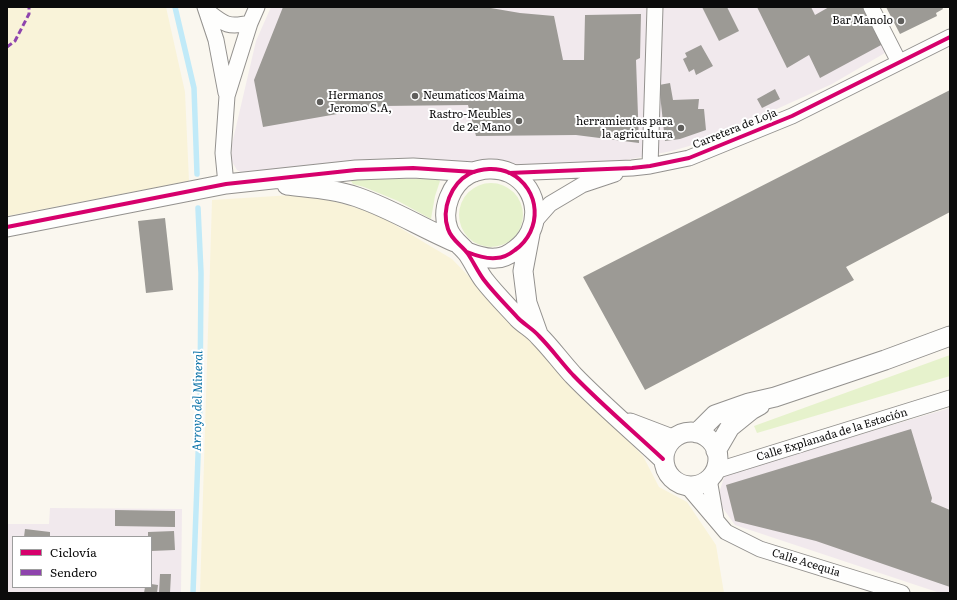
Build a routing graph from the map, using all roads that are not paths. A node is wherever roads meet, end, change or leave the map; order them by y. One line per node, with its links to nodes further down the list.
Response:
1 (257, 7): 5 (street)
2 (655, 7): 11 (street)
3 (871, 7): 9 (street)
4 (206, 8): 5 (street); 10 (street)
5 (250, 23): 10 (street)
6 (950, 37): 8 (street, Carretera de Loja)
7 (950, 47): 8 (street)
8 (916, 54): 9 (street, Carretera de Loja)
9 (899, 62): 11 (street, Carretera de Loja)
10 (226, 96): 16 (street)
11 (650, 166): 12 (street, Carretera de Loja)
12 (632, 168): 14 (street, Carretera de Loja); 18 (street)
13 (474, 172): 14 (street); 15 (street); 19 (street)
14 (509, 173): 18 (street)
15 (254, 181): 16 (street); 19 (street)
16 (226, 184): 17 (street)
17 (7, 228)
18 (533, 228): 19 (street); 20 (street)
19 (461, 247): 20 (street)
20 (538, 334): 24 (street)
21 (950, 336): 22 (street)
22 (776, 397): 25 (street); 27 (street)
23 (950, 398): 29 (street, Calle Explanada de la Estación)
24 (618, 418): 26 (street); 28 (street)
25 (697, 433): 26 (street); 27 (street)
26 (672, 439): 28 (street)
27 (716, 451): 29 (street)
28 (664, 459): 30 (street)
29 (712, 475): 30 (street); 31 (street)
30 (687, 486): 31 (street, Calle Acequia)
31 (717, 520): 32 (street, Calle Acequia)
32 (902, 593)

